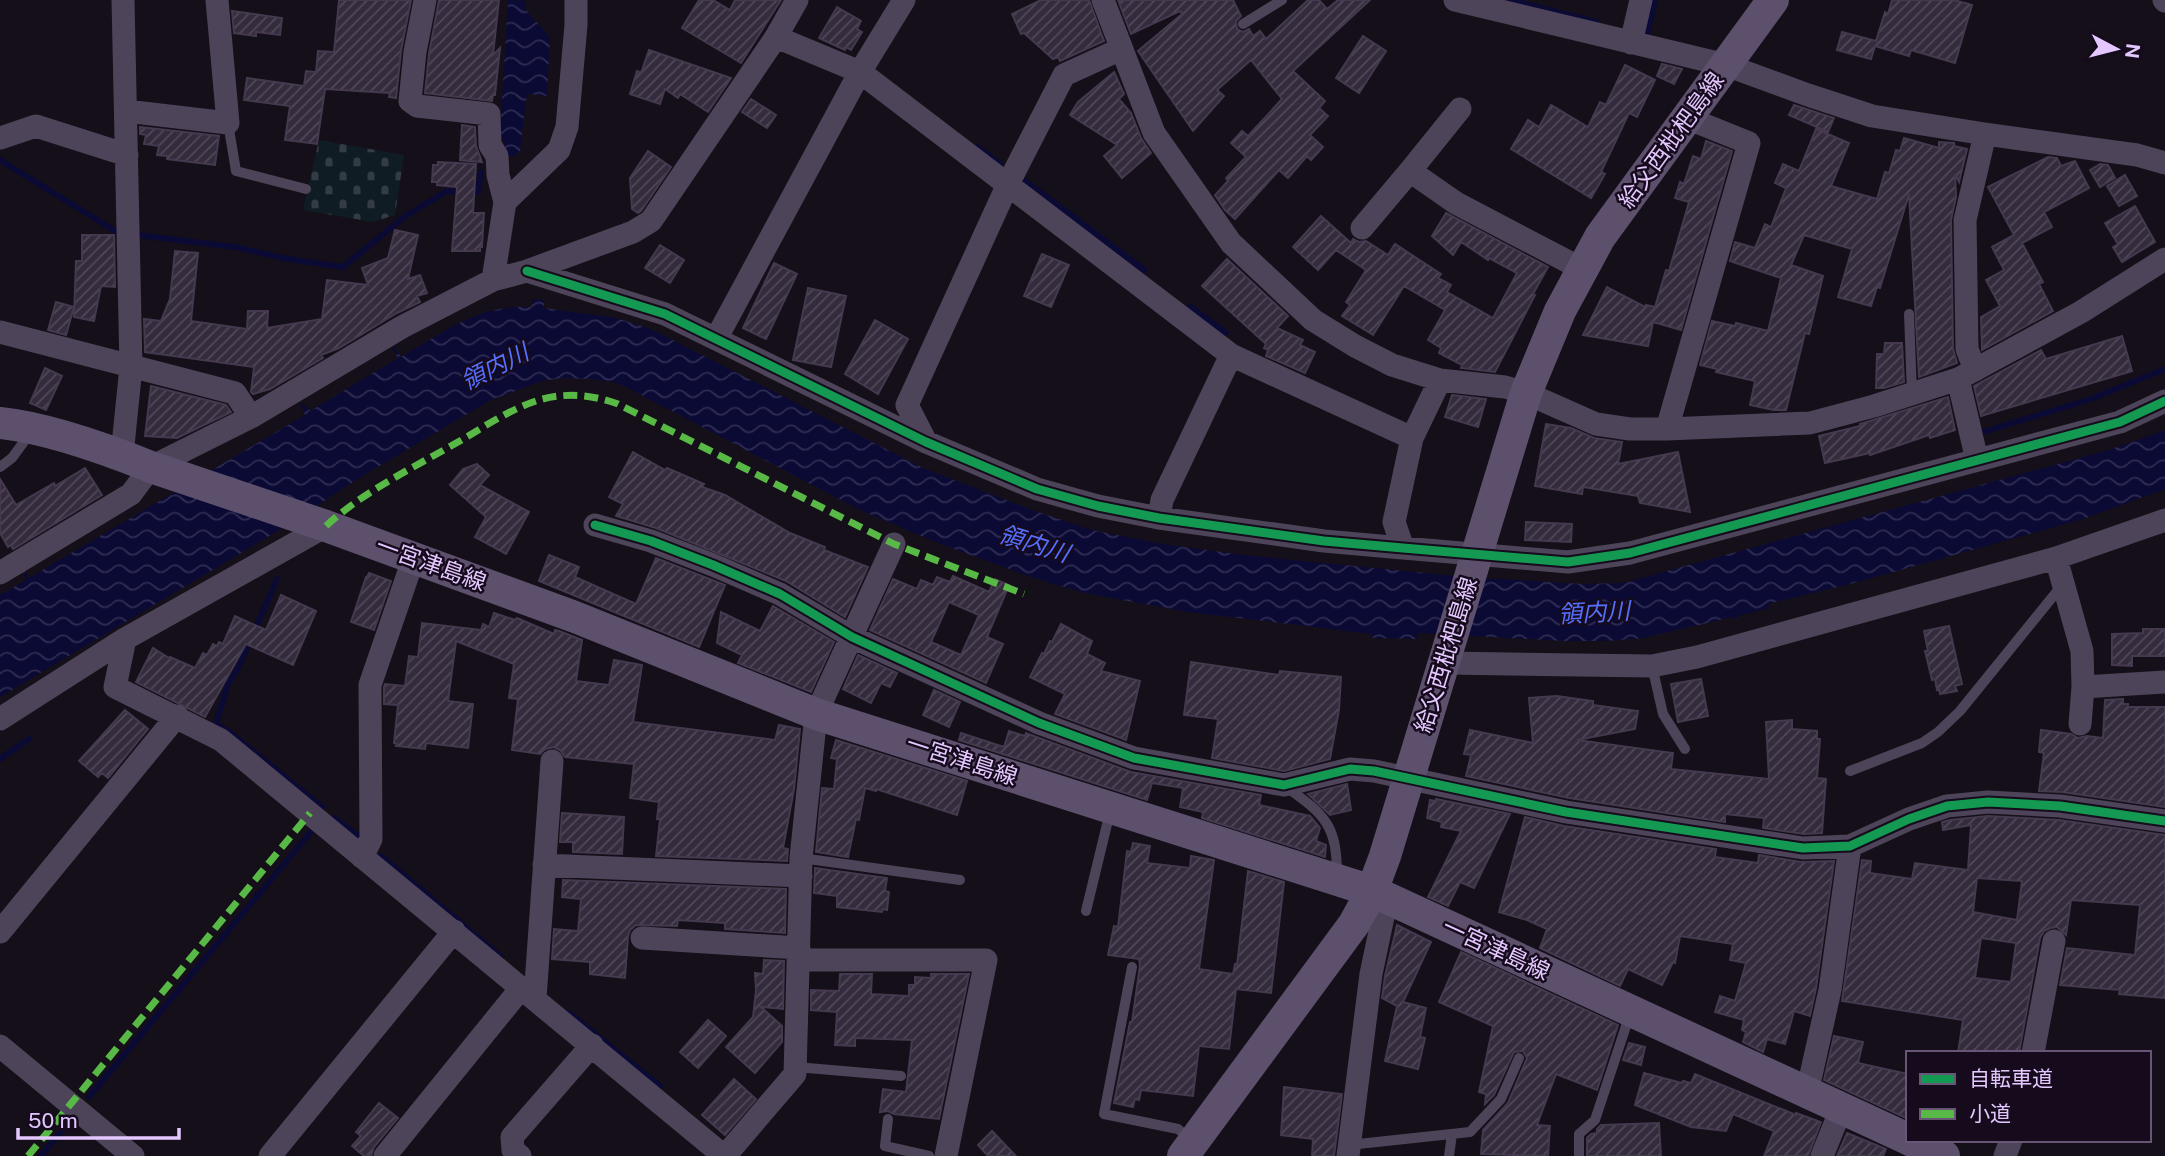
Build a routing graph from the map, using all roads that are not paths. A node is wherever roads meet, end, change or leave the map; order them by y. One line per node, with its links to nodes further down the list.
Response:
1 (123, 0): 19 (street)
2 (217, 0): 21 (street)
3 (425, 0): 29 (street)
4 (576, 0): 29 (street)
5 (797, 0): 13 (street)
6 (904, 0): 17 (street)
7 (1103, 0): 15 (street)
8 (1282, 0): 12 (lane)
9 (1455, 0): 14 (street)
10 (1642, 0): 14 (street)
11 (1773, 0): 16 (main road, 給父西枇杷島線)
12 (1243, 24)
13 (776, 37): 17 (street); 33 (street)
14 (1631, 43): 16 (street)
15 (1121, 49): 27 (street); 41 (street)
16 (1726, 65): 20 (main road, 給父西枇杷島線); 22 (street)
17 (860, 72): 27 (street); 37 (street)
18 (1460, 109): 26 (street)
19 (126, 111): 21 (street); 24 (street)
20 (1687, 118): 32 (main road, 給父西枇杷島線); 48 (street)
21 (228, 123): 28 (lane)
22 (1985, 134): 25 (street); 40 (street)
23 (0, 138): 24 (street)
24 (127, 155): 39 (street)
25 (2165, 163)
26 (1410, 171): 30 (street); 32 (street)
27 (1008, 184): 38 (street); 50 (street)
28 (306, 188)
29 (505, 202): 34 (street)
30 (1362, 228)
31 (2165, 259): 40 (street)
32 (1582, 269): 42 (main road, 給父西枇杷島線)
33 (527, 271): 34 (street); 37 (street)
34 (494, 280): 45 (street)
35 (1909, 314): 43 (lane)
36 (0, 332): 39 (street)
37 (716, 339): 50 (street)
38 (1231, 355): 49 (street); 55 (street)
39 (131, 367): 45 (street); 51 (street)
40 (1967, 375): 43 (street); 52 (street)
41 (1440, 380): 42 (street); 49 (street)
42 (1526, 393): 48 (street); 62 (main road, 給父西枇杷島線)
43 (1912, 394): 48 (street)
44 (2165, 401): 52 (street)
45 (251, 416): 54 (street)
46 (0, 423): 47 (main road, 一宮津島線)
47 (32, 429): 51 (main road, 一宮津島線); 53 (lane)
48 (1667, 429)
49 (1412, 438): 60 (street)
50 (926, 442): 55 (street)
51 (122, 455): 54 (main road, 一宮津島線)
52 (1977, 460): 62 (street)
53 (0, 467)
54 (162, 471): 57 (main road, 一宮津島線); 64 (street)
55 (1159, 518): 60 (street)
56 (2165, 520): 63 (street)
57 (318, 523): 61 (main road, 一宮津島線); 67 (street)
58 (595, 525): 66 (street)
59 (894, 544): 66 (street)
60 (1403, 548): 62 (street)
61 (414, 557): 72 (main road, 一宮津島線); 84 (street)
62 (1477, 557): 68 (main road, 給父西枇杷島線)
63 (2056, 558): 65 (street); 69 (street)
64 (0, 573)
65 (2063, 584): 71 (street); 78 (lane)
66 (852, 637): 72 (street); 80 (street)
67 (125, 639): 73 (street); 74 (street)
68 (1445, 661): 69 (street); 79 (main road, 給父西枇杷島線)
69 (1651, 666): 76 (lane)
70 (2165, 682): 71 (street)
71 (2083, 687): 75 (street)
72 (816, 714): 81 (main road, 一宮津島線); 86 (street)
73 (177, 716): 84 (street); 92 (street)
74 (0, 719)
75 (2080, 724)
76 (1685, 749)
77 (552, 761): 85 (street)
78 (1850, 771)
79 (1409, 778): 80 (street); 83 (street); 89 (main road, 給父西枇杷島線)
80 (1284, 785): 88 (lane)
81 (1111, 808): 88 (main road, 一宮津島線); 90 (lane)
82 (2165, 821): 83 (street)
83 (1850, 846): 105 (street)
84 (362, 857): 91 (street)
85 (544, 865): 86 (street); 97 (street)
86 (801, 867): 87 (lane); 95 (street)
87 (960, 880)
88 (1338, 880): 89 (main road, 一宮津島線)
89 (1380, 895): 98 (main road, 一宮津島線); 111 (main road, 給父西枇杷島線); 112 (street)
90 (1086, 912)
91 (454, 931): 97 (street); 114 (street)
92 (0, 932)
93 (642, 938): 95 (street)
94 (2054, 941): 101 (street)
95 (798, 954): 103 (street); 119 (street)
96 (1132, 967): 111 (lane)
97 (528, 993): 99 (street); 115 (street)
98 (1630, 1011): 105 (main road, 一宮津島線); 121 (lane)
99 (592, 1045): 116 (street); 117 (street)
100 (0, 1046): 113 (street)
101 (2033, 1051)
102 (1519, 1058): 108 (lane)
103 (796, 1067): 104 (lane); 117 (street)
104 (901, 1076)
105 (1807, 1093): 106 (main road, 一宮津島線)
106 (1841, 1109): 109 (main road, 一宮津島線); 122 (street)
107 (888, 1119): 118 (lane)
108 (1452, 1134): 112 (lane); 120 (lane)
109 (1906, 1139)
110 (1913, 1142): 123 (main road, 一宮津島線)
111 (1189, 1149)
112 (1349, 1151)
113 (133, 1156)
114 (270, 1156)
115 (385, 1156)
116 (520, 1156)
117 (725, 1156)
118 (929, 1156)
119 (946, 1156)
120 (1449, 1156)
121 (1579, 1156)
122 (1822, 1156)
123 (1944, 1156)

